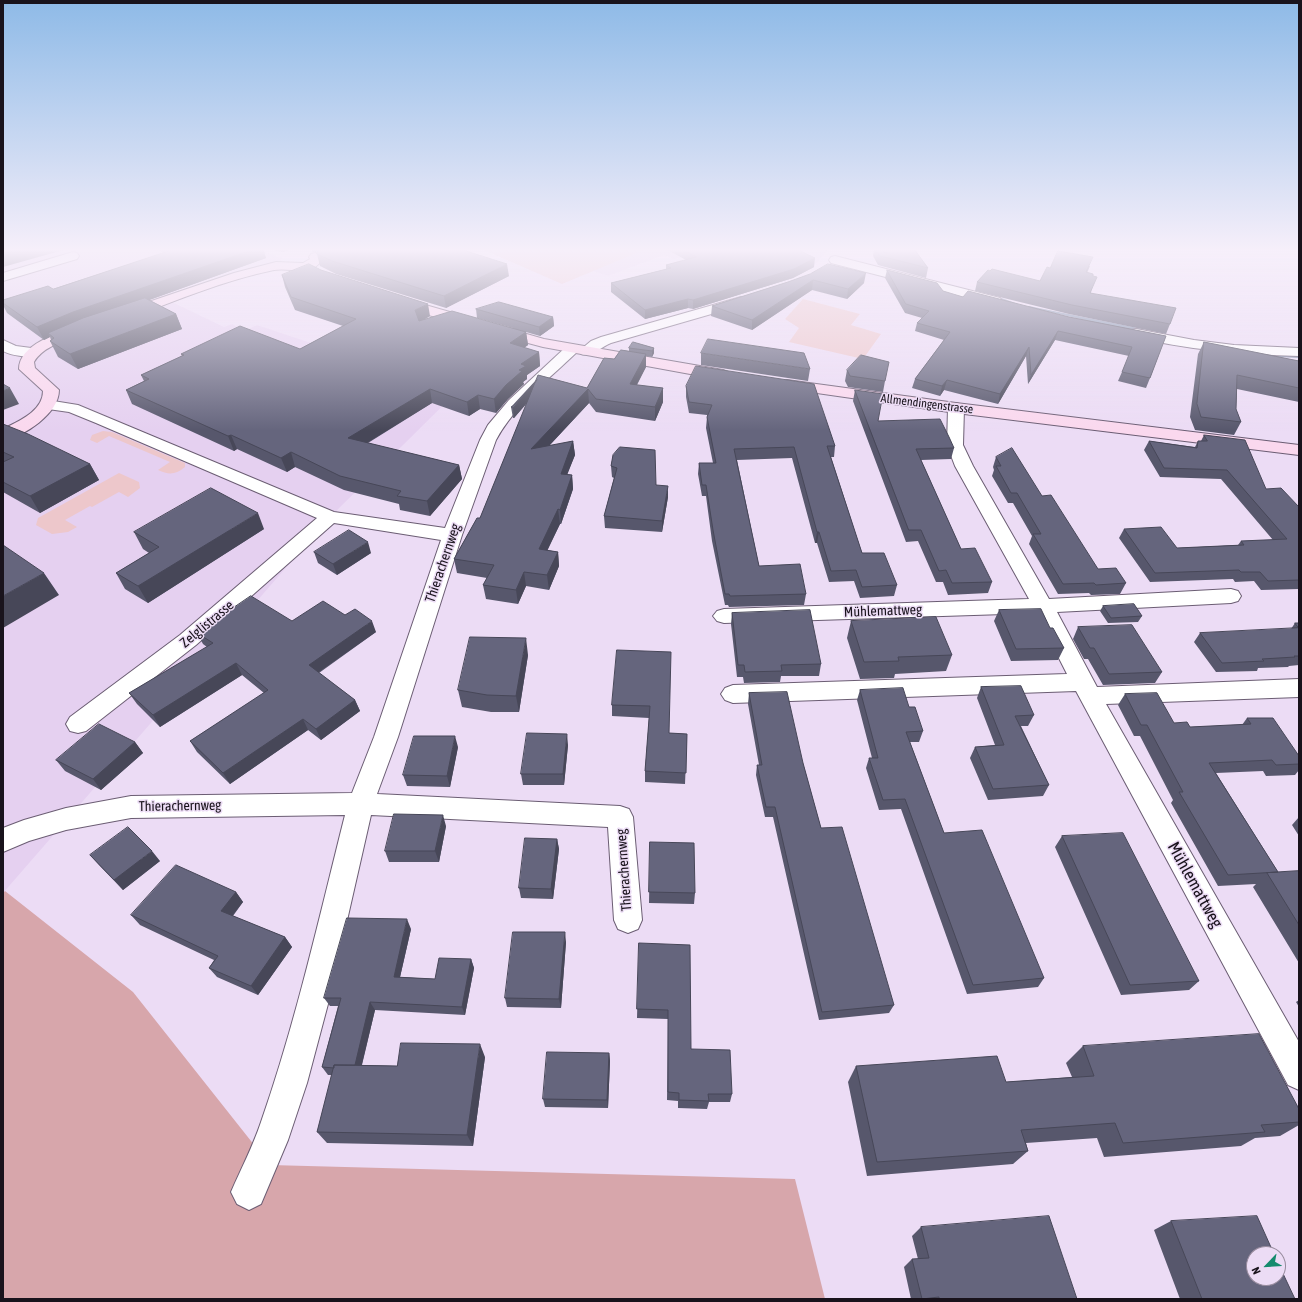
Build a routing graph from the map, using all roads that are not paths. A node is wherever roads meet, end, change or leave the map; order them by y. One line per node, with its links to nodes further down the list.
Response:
1 (138, 310): 4 (street)
2 (428, 310): 8 (street)
3 (710, 310): 8 (street, Thierachernweg)
4 (114, 318)
5 (92, 326): 9 (street)
6 (1120, 330): 10 (street)
7 (3, 344): 9 (street)
8 (579, 350): 11 (street); 18 (street, Thierachernweg)
9 (34, 352): 13 (street)
10 (1299, 352)
11 (736, 377)
12 (774, 383): 14 (street, Allmendingenstrasse)
13 (47, 405): 15 (street); 17 (street)
14 (956, 408): 16 (street, Allmendingenstrasse); 20 (street, Mühlemattweg)
15 (3, 436)
16 (1299, 450)
17 (330, 517): 18 (street); 25 (street, Zelglistrasse)
18 (452, 535): 26 (street, Thierachernweg)
19 (1230, 596): 20 (street, Mühlemattweg)
20 (1043, 606): 21 (street, Mühlemattweg); 23 (street, Mühlemattweg)
21 (724, 616)
22 (1299, 688): 23 (street)
23 (1086, 689): 24 (street); 29 (street, Mühlemattweg)
24 (733, 694)
25 (78, 724)
26 (361, 804): 27 (street, Thierachernweg); 28 (street, Thierachernweg); 30 (street)
27 (3, 840)
28 (628, 920)
29 (1299, 1074)
30 (249, 1192)

